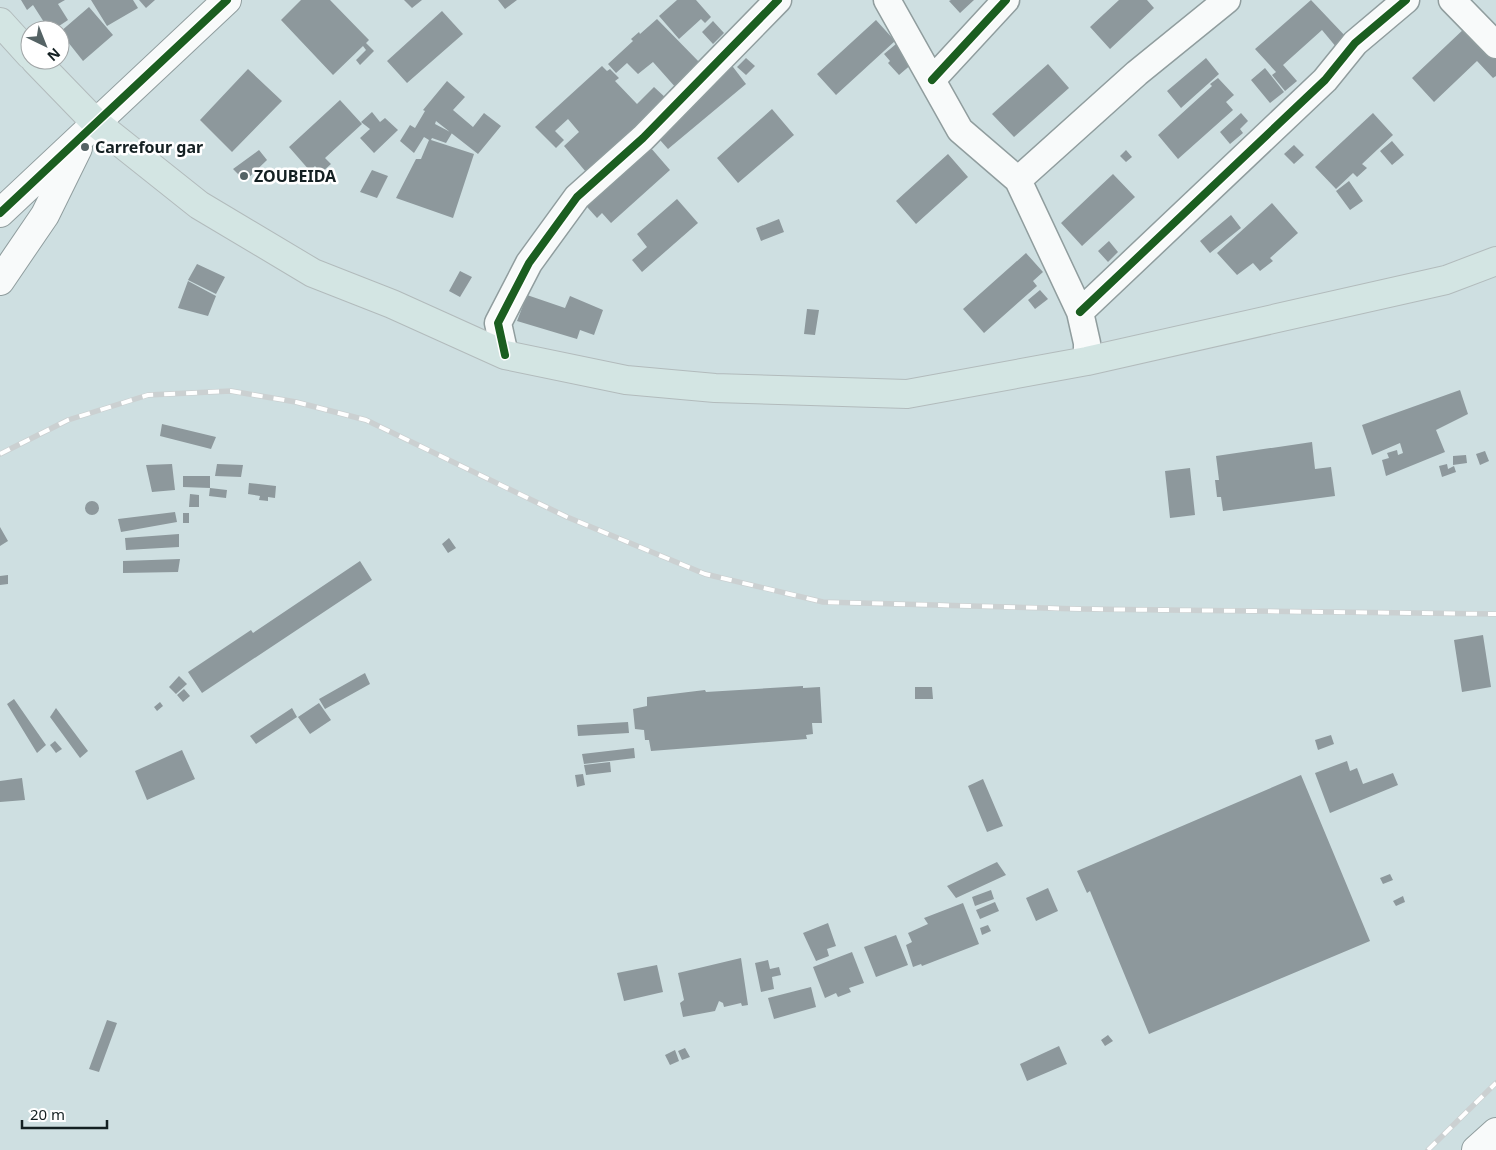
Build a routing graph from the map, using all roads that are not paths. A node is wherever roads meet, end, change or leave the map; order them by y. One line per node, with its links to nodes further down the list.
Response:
1 (778, 0): 19 (street)
2 (887, 0): 12 (street)
3 (1006, 0): 12 (street)
4 (1227, 0): 14 (street)
5 (1406, 0): 18 (street)
6 (1452, 0): 10 (street)
7 (224, 1): 13 (street)
8 (0, 22): 9 (main road)
9 (20, 44)
10 (1496, 45)
11 (43, 70): 13 (main road)
12 (932, 80): 14 (street)
13 (91, 128): 15 (street); 17 (street); 19 (main road)
14 (1018, 180): 18 (street)
15 (0, 213)
16 (1496, 261): 20 (main road)
17 (0, 281)
18 (1080, 312): 20 (street)
19 (505, 355): 20 (main road)
20 (1087, 360)
21 (1496, 1132): 22 (street)
22 (1476, 1150)

